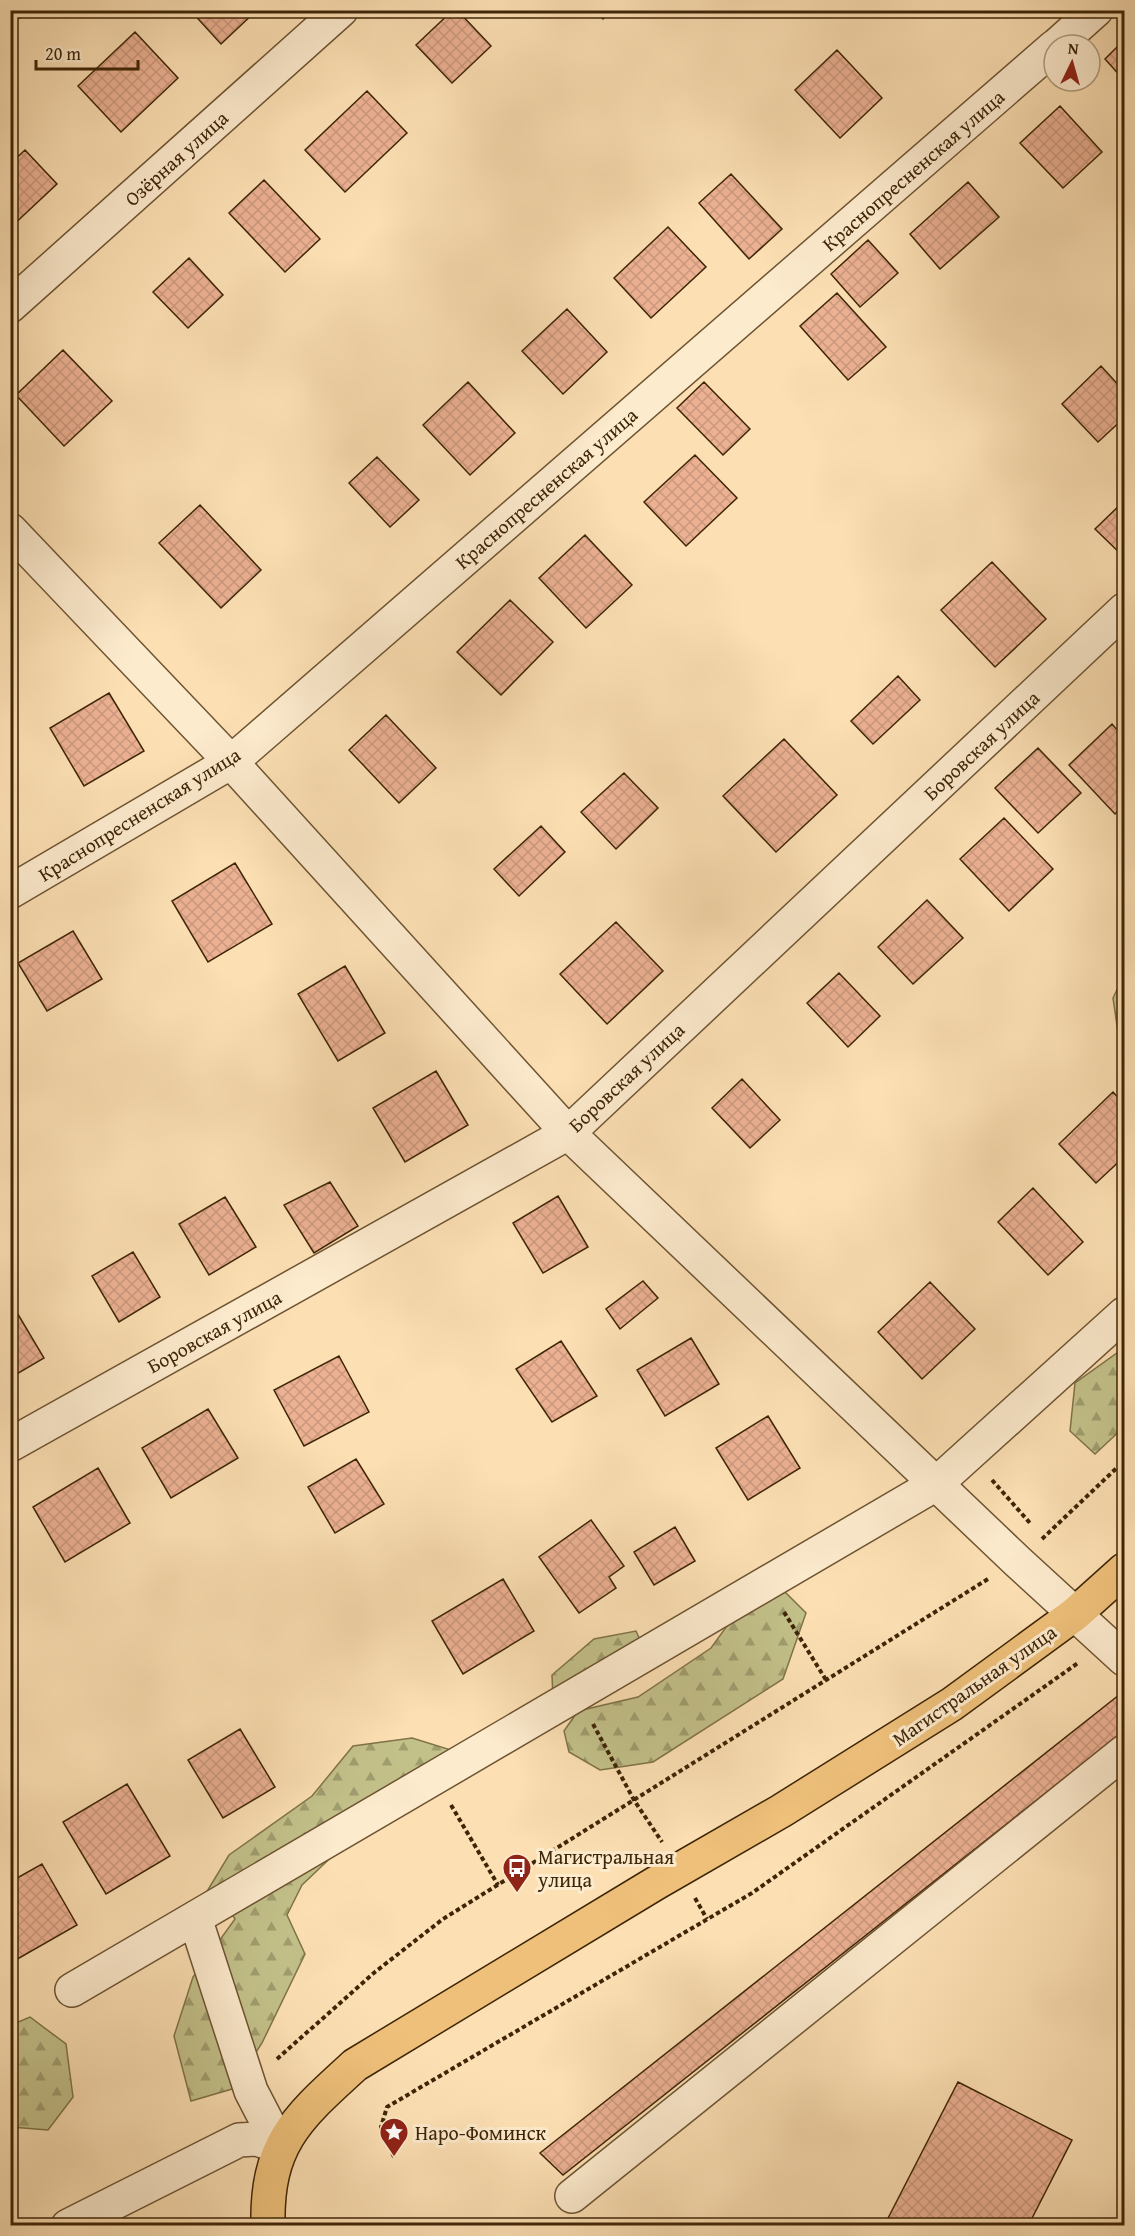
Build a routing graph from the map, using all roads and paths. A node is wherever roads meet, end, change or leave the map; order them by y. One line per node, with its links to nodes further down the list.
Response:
1 (340, 10): 5 (street, Озёрная улица)
2 (1096, 10): 3 (street, Краснопресненская улица)
3 (1070, 33)
4 (1042, 57): 8 (street, Краснопресненская улица)
5 (10, 306)
6 (10, 530): 8 (street)
7 (1125, 610): 10 (street, Боровская улица)
8 (231, 762): 9 (street, Краснопресненская улица); 10 (street)
9 (10, 892)
10 (568, 1133): 12 (street, Боровская улица); 15 (street)
11 (1125, 1314): 13 (street)
12 (10, 1445)
13 (969, 1454): 15 (street); 16 (path)
14 (1125, 1461): 16 (path)
15 (936, 1484): 17 (street); 19 (street)
16 (1043, 1537): 17 (path)
17 (1017, 1562): 20 (street); 22 (path)
18 (1125, 1570): 20 (main road, Магистральная улица)
19 (766, 1583): 22 (path); 23 (street)
20 (1075, 1614): 21 (street); 34 (main road, Магистральная улица)
21 (1116, 1651): 31 (path)
22 (826, 1680): 26 (path)
23 (577, 1694): 25 (street); 26 (path)
24 (1125, 1752): 36 (street)
25 (435, 1778): 28 (path); 30 (street)
26 (634, 1800): 27 (path); 28 (path)
27 (663, 1843)
28 (498, 1885): 33 (path)
29 (690, 1889): 31 (path)
30 (195, 1918): 32 (street); 33 (street)
31 (707, 1919): 35 (path)
32 (72, 1990)
33 (251, 2091): 34 (street)
34 (280, 2147): 37 (street); 38 (main road, Магистральная улица)
35 (394, 2157)
36 (572, 2196)
37 (68, 2226)
38 (268, 2226)

